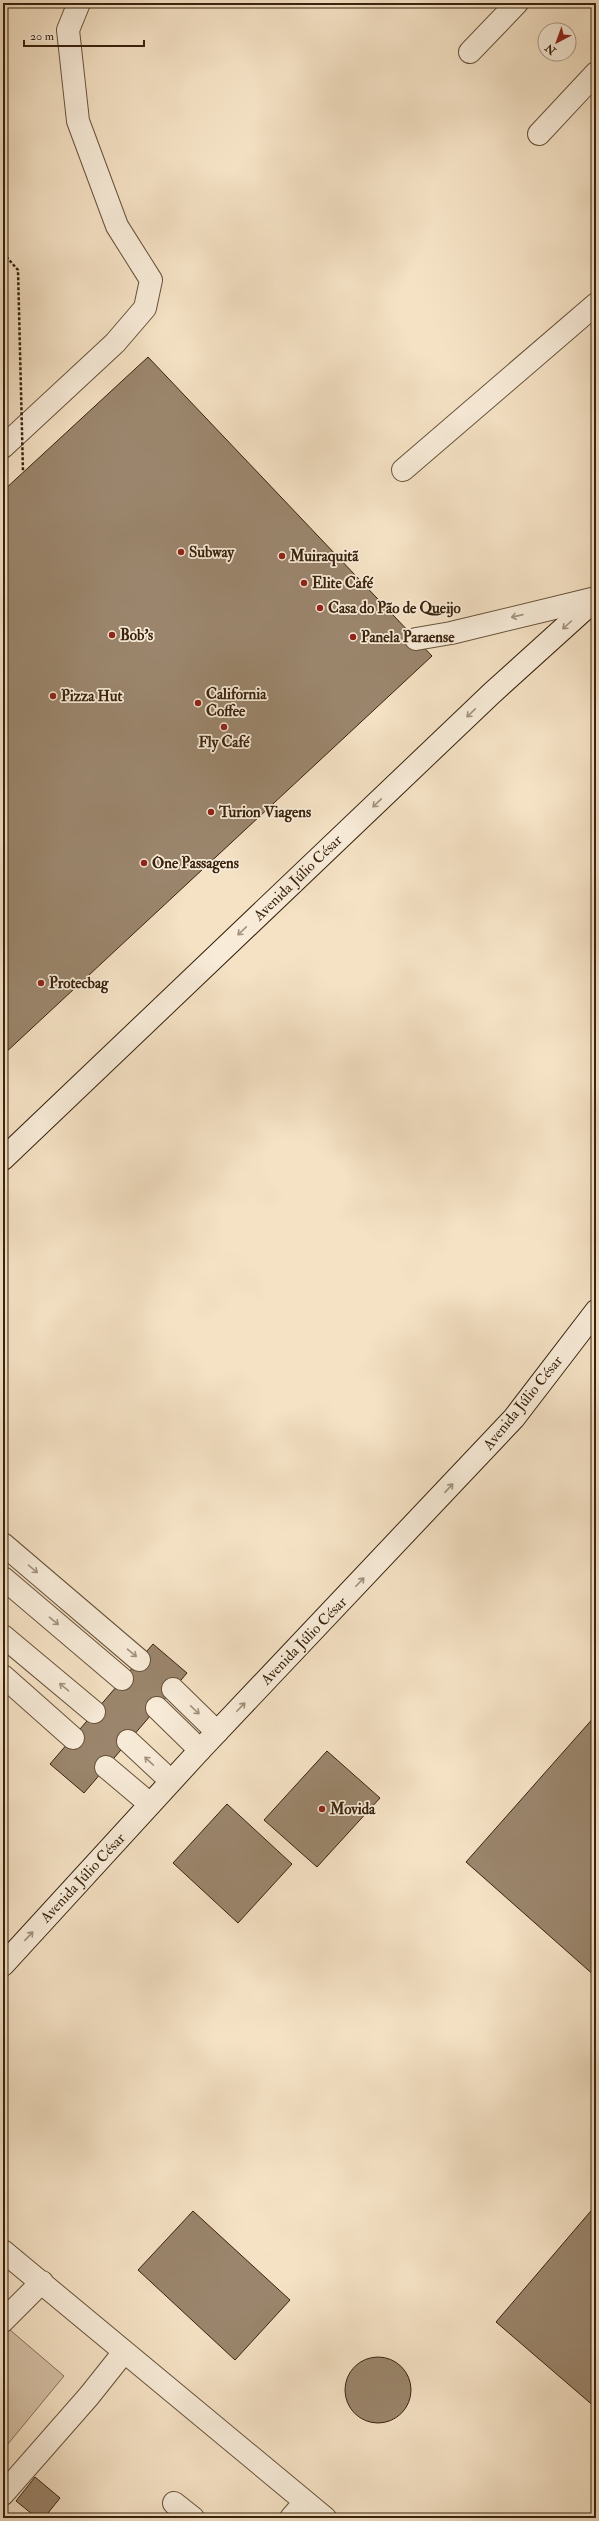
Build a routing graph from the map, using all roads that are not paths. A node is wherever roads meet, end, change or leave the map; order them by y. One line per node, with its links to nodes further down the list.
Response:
1 (79, 3): 7 (street)
2 (517, 3): 3 (street)
3 (470, 52)
4 (596, 73): 5 (street)
5 (539, 134)
6 (596, 304): 8 (street)
7 (3, 447)
8 (403, 470)
9 (596, 598): 10 (street, one-way to 10); 11 (street, Avenida Júlio César, one-way to 11)
10 (416, 639)
11 (3, 1159)
12 (596, 1311): 22 (street, Avenida Júlio César, one-way to 12)
13 (3, 1544): 16 (street, one-way to 16)
14 (3, 1578): 18 (street, one-way to 18)
15 (3, 1636): 21 (street, one-way to 15)
16 (139, 1660)
17 (3, 1676): 23 (street)
18 (122, 1679)
19 (173, 1689): 22 (street, one-way to 22)
20 (156, 1708): 25 (street)
21 (94, 1712)
22 (217, 1732): 25 (street, Avenida Júlio César)
23 (73, 1738)
24 (128, 1741): 27 (street, one-way to 24)
25 (200, 1750): 27 (street, Avenida Júlio César)
26 (106, 1767): 28 (street)
27 (171, 1781): 28 (street, Avenida Júlio César)
28 (150, 1804): 29 (street, Avenida Júlio César, one-way to 28)
29 (3, 1964)
30 (3, 2251): 31 (street)
31 (42, 2282): 32 (street); 33 (street)
32 (3, 2321)
33 (124, 2352): 34 (street); 35 (street)
34 (3, 2494)
35 (305, 2502): 38 (street); 39 (street)
36 (174, 2503): 37 (street)
37 (193, 2518)
38 (291, 2518)
39 (324, 2518)

